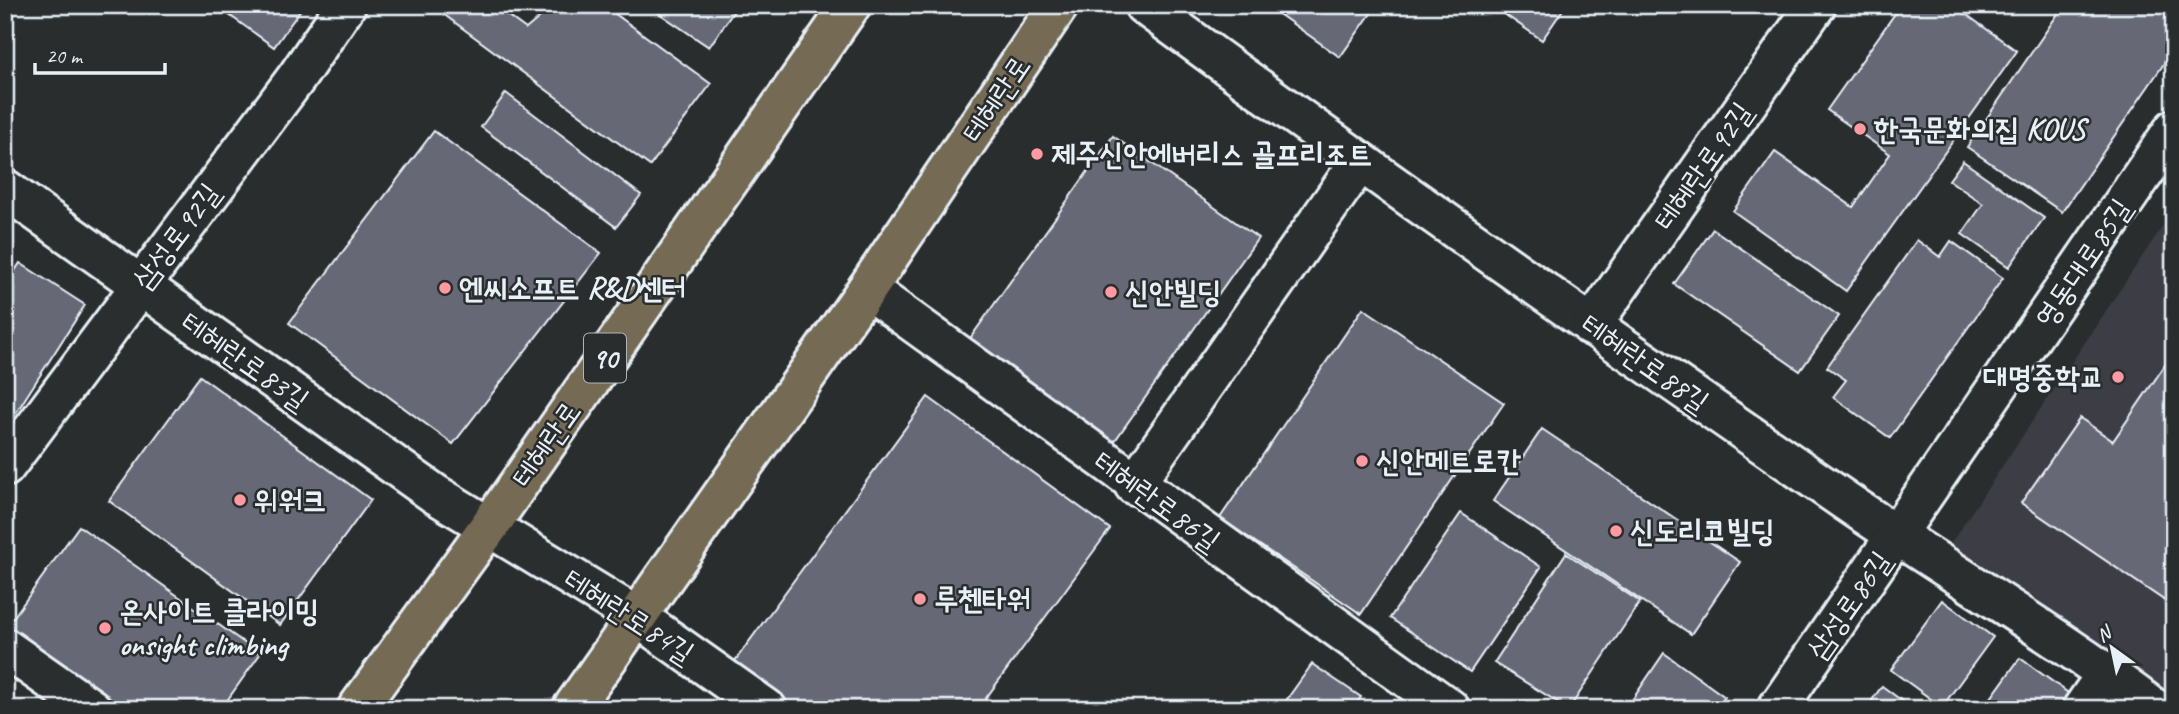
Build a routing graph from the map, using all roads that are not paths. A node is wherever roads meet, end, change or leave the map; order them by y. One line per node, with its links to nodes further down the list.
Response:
1 (346, 5): 9 (street, 삼성로92길)
2 (851, 5): 14 (main road, 테헤란로 / 90)
3 (1059, 5): 10 (main road, 테헤란로)
4 (1144, 5): 7 (street, 테헤란로88길)
5 (1816, 5): 11 (street, 테헤란로92길)
6 (2174, 129): 15 (street, 영동대로85길)
7 (1359, 163): 11 (street, 테헤란로88길); 13 (street)
8 (5, 189): 9 (street, 테헤란로83길)
9 (138, 286): 12 (street, 삼성로92길); 14 (street, 테헤란로83길)
10 (867, 289): 13 (street, 테헤란로86길); 16 (main road, 테헤란로)
11 (1591, 326): 15 (street, 테헤란로88길)
12 (5, 467)
13 (1134, 485): 23 (street, 테헤란로86길)
14 (488, 528): 16 (street, 테헤란로84길); 20 (main road, 테헤란로 / 90)
15 (1898, 537): 18 (street, 테헤란로88길); 24 (street, 삼성로86길)
16 (637, 617): 21 (main road, 테헤란로); 22 (street, 테헤란로84길)
17 (5, 648): 19 (street)
18 (2107, 673): 25 (street); 26 (street, 테헤란로88길)
19 (92, 709)
20 (357, 709)
21 (572, 709)
22 (767, 709)
23 (1450, 709)
24 (1777, 709)
25 (2082, 709)
26 (2155, 709)

